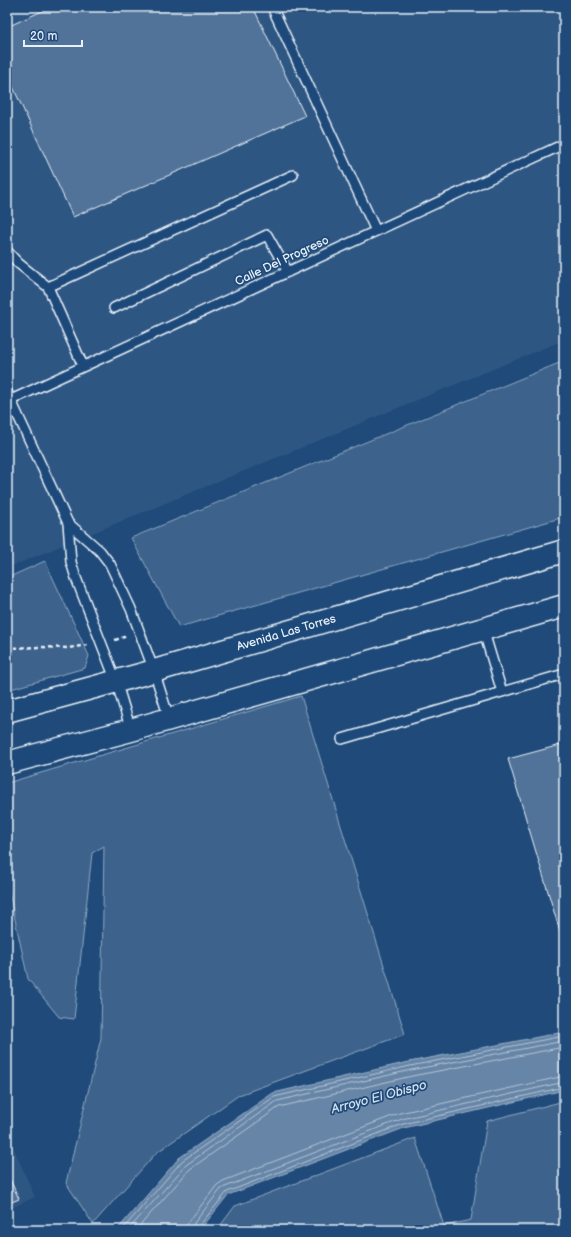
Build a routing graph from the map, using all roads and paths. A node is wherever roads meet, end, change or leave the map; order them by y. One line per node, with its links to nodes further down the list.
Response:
1 (272, 7): 4 (lane)
2 (564, 144): 4 (lane, Calle Del Progreso)
3 (293, 175): 7 (lane)
4 (376, 231): 6 (lane, Calle Del Progreso)
5 (7, 251): 7 (lane)
6 (288, 272): 8 (lane); 9 (lane, Calle Del Progreso)
7 (48, 287): 9 (lane)
8 (114, 308)
9 (83, 366): 10 (lane, Calle Del Progreso)
10 (9, 396): 11 (lane)
11 (68, 523): 15 (lane); 16 (lane)
12 (564, 551): 18 (street, Avenida Las Torres)
13 (564, 606): 14 (street)
14 (483, 629): 21 (lane); 23 (street)
15 (139, 633): 16 (path); 18 (lane)
16 (102, 644): 17 (path); 20 (lane)
17 (7, 648)
18 (154, 670): 20 (street, Avenida Las Torres); 23 (lane)
19 (564, 674): 21 (lane)
20 (116, 681): 22 (street, Avenida Las Torres); 24 (lane)
21 (502, 692): 25 (lane)
22 (7, 711)
23 (169, 718): 24 (street)
24 (131, 730): 26 (street)
25 (342, 740)
26 (7, 763)

